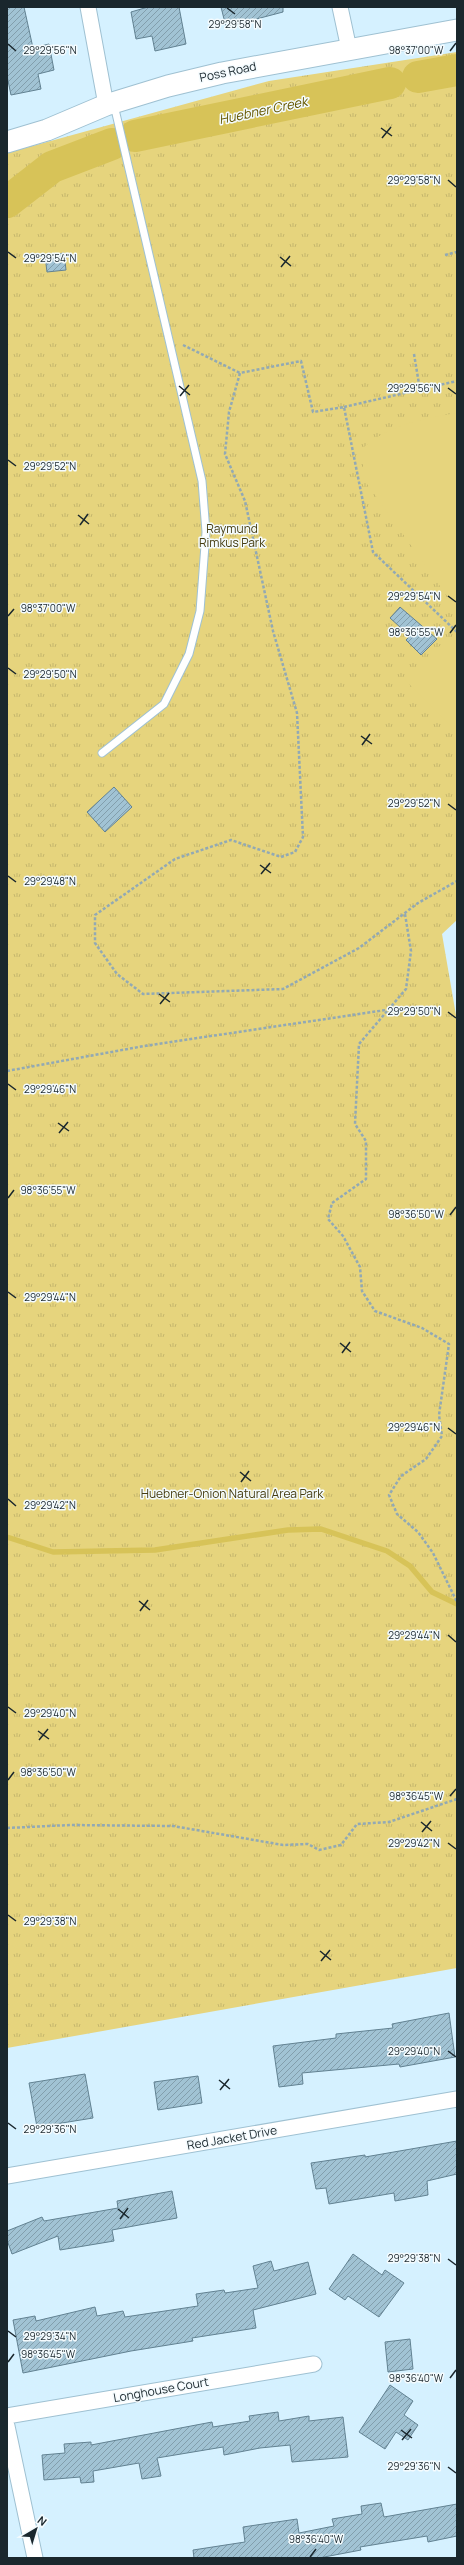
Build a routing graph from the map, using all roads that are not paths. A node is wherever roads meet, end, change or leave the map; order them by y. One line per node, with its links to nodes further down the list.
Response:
1 (88, 7): 5 (street)
2 (340, 7): 4 (street)
3 (457, 30): 4 (street, Poss Road)
4 (349, 49): 5 (street, Poss Road)
5 (110, 104): 6 (street, Poss Road); 7 (lane)
6 (7, 142)
7 (102, 753)
8 (457, 2099): 9 (street, Red Jacket Drive)
9 (7, 2176)
10 (314, 2364): 11 (street, Longhouse Court)
11 (7, 2416)
12 (7, 2426): 13 (street)
13 (35, 2558)

